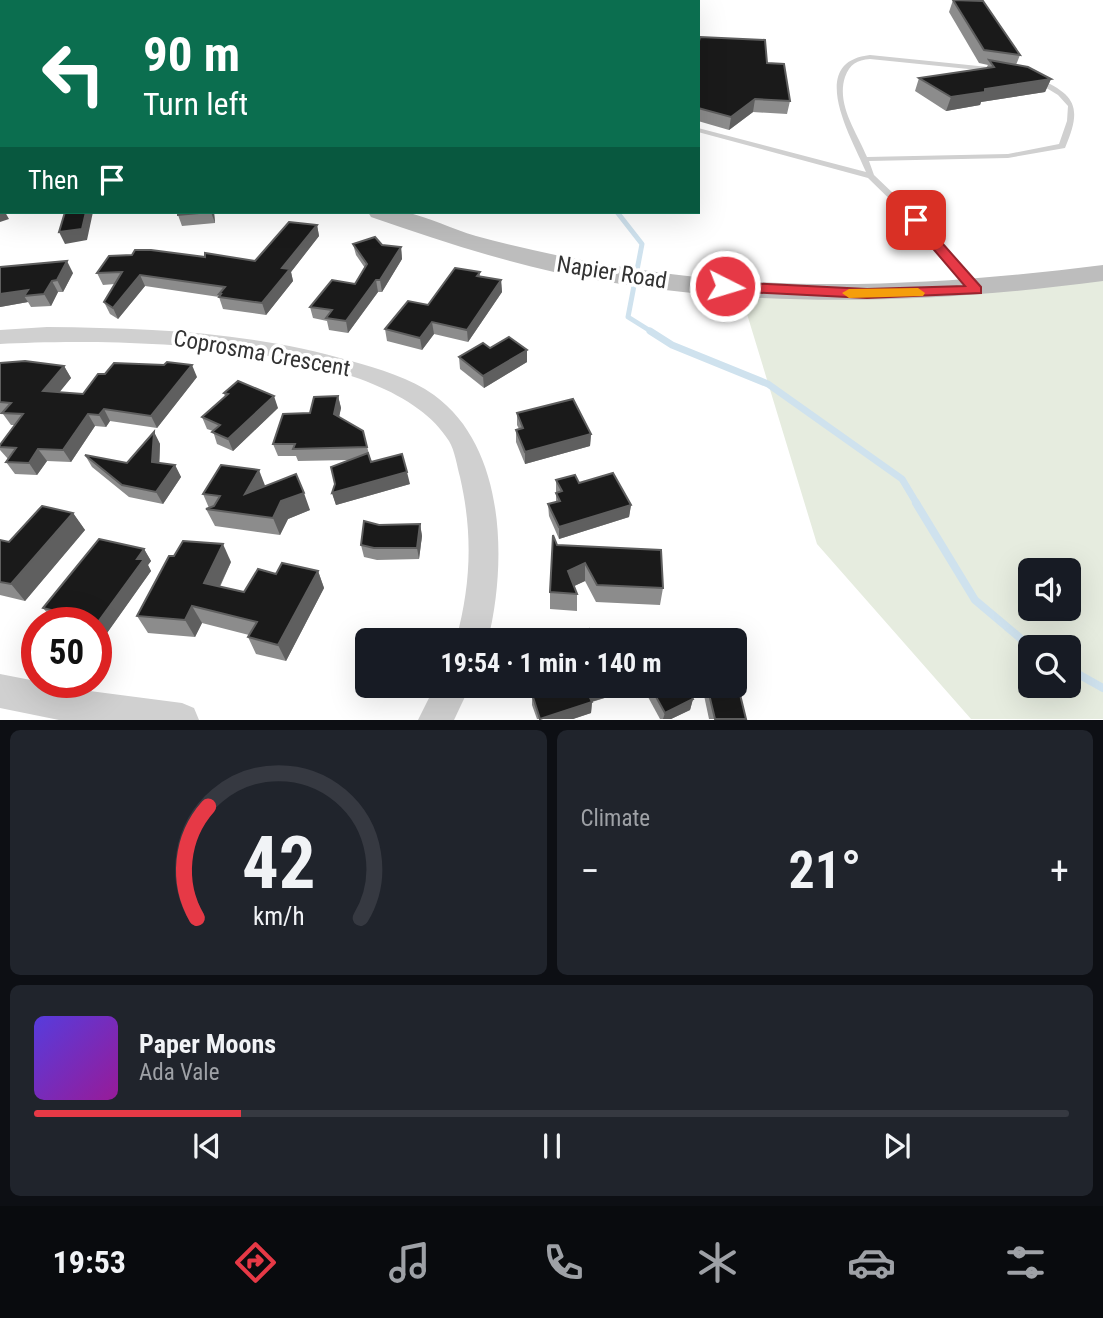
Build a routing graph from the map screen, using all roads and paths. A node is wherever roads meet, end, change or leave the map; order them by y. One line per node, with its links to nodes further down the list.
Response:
1 (1007, 72): 4 (lane)
2 (1028, 76): 4 (lane)
3 (700, 131): 5 (lane)
4 (864, 159): 5 (lane)
5 (871, 176): 8 (lane)
6 (385, 214): 8 (main road, Napier Road)
7 (1103, 273): 8 (main road, Napier Road)
8 (976, 290)
9 (0, 337): 10 (street, Coprosma Crescent)
10 (475, 628)
11 (0, 691): 13 (street)
12 (446, 698): 14 (street)
13 (182, 719)
14 (435, 719)

